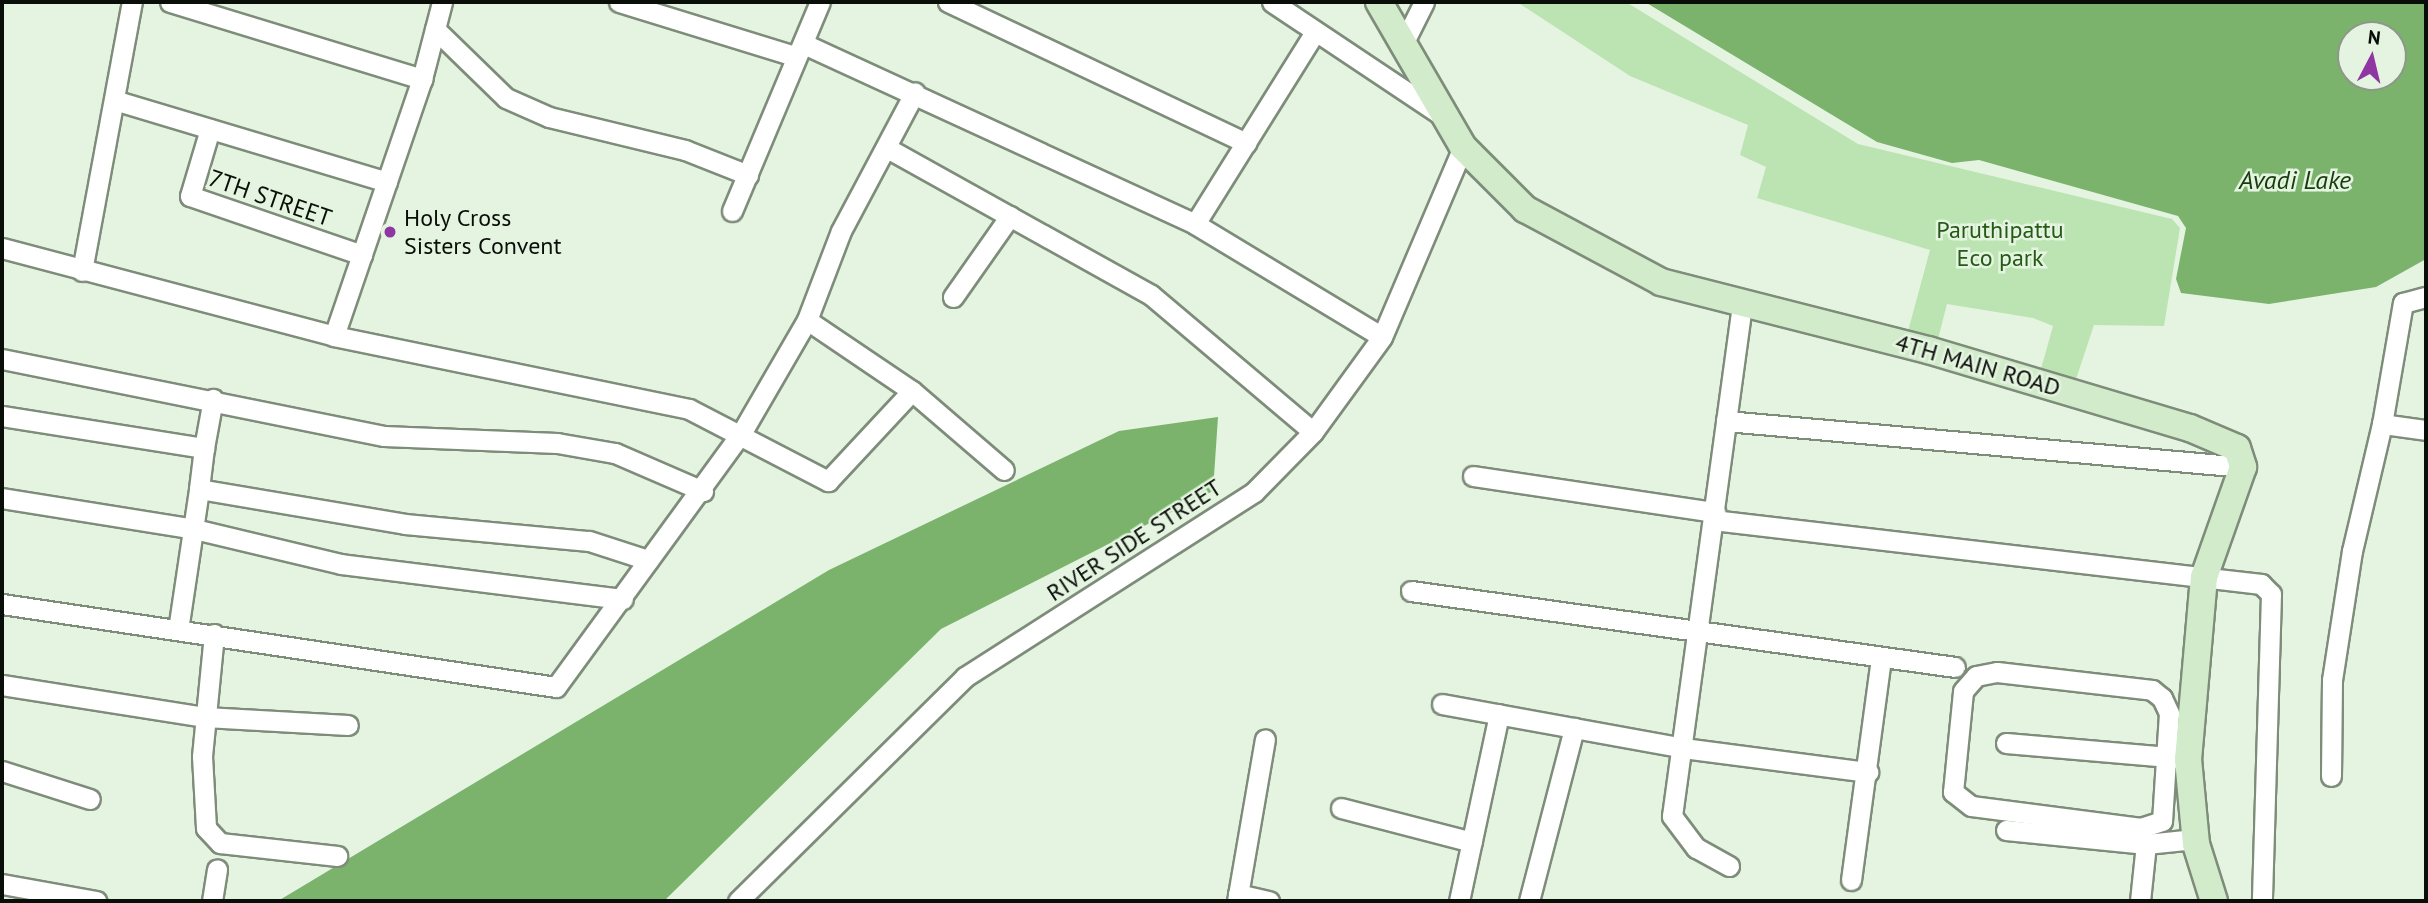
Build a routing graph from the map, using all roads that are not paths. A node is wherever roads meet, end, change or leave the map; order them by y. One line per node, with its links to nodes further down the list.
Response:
1 (132, 2): 16 (street)
2 (170, 2): 14 (street)
3 (442, 2): 10 (street)
4 (619, 2): 13 (street)
5 (820, 2): 13 (street)
6 (948, 2): 19 (street)
7 (1272, 2): 11 (street)
8 (1379, 2): 12 (main road, 4TH MAIN ROAD)
9 (1424, 2): 12 (street)
10 (435, 29): 14 (street); 22 (street)
11 (1315, 32): 17 (street); 19 (street)
12 (1403, 44): 17 (main road, 4TH MAIN ROAD)
13 (799, 50): 15 (street); 22 (street)
14 (422, 79): 23 (street)
15 (915, 92): 21 (street); 26 (street)
16 (114, 100): 18 (street); 29 (street)
17 (1446, 117): 20 (main road, 4TH MAIN ROAD)
18 (210, 129): 23 (street); 28 (street, 7TH STREET)
19 (1246, 143): 26 (street)
20 (1463, 147): 32 (main road, 4TH MAIN ROAD); 35 (street, RIVER SIDE STREET)
21 (887, 148): 25 (street); 33 (street)
22 (748, 175): 24 (street)
23 (387, 182): 28 (street)
24 (732, 211)
25 (1010, 216): 30 (street); 44 (street)
26 (1195, 224): 35 (street)
27 (2, 248): 29 (street)
28 (362, 255): 34 (street)
29 (82, 271): 34 (street)
30 (953, 297)
31 (2426, 297): 41 (street)
32 (1742, 305): 40 (street); 46 (main road, 4TH MAIN ROAD)
33 (807, 320): 37 (street); 43 (street)
34 (334, 336): 43 (street)
35 (1382, 337): 44 (street, RIVER SIDE STREET)
36 (2, 359): 38 (street)
37 (912, 391): 43 (street); 47 (street)
38 (213, 399): 45 (street); 50 (street)
39 (2, 416): 45 (street)
40 (1726, 421): 46 (street); 52 (street)
41 (2382, 424): 42 (street); 76 (street)
42 (2426, 430)
43 (742, 432): 50 (street)
44 (1313, 432): 91 (street, RIVER SIDE STREET)
45 (204, 449): 49 (street)
46 (2243, 467): 55 (main road)
47 (1004, 470)
48 (1473, 476): 52 (street)
49 (199, 489): 53 (street); 54 (street)
50 (703, 491): 54 (street)
51 (2, 498): 53 (street)
52 (1714, 516): 55 (street); 61 (street)
53 (190, 528): 57 (street); 59 (street)
54 (648, 560): 57 (street)
55 (2204, 577): 73 (main road); 97 (street)
56 (1411, 591): 61 (street)
57 (623, 599): 60 (street)
58 (2, 604): 59 (street)
59 (178, 630): 60 (street)
60 (214, 634): 67 (street)
61 (1698, 635): 62 (street); 72 (street)
62 (1881, 657): 63 (street); 75 (street)
63 (1955, 667)
64 (2, 685): 67 (street)
65 (1442, 704): 66 (street)
66 (1499, 715): 69 (street); 81 (street)
67 (205, 717): 68 (street); 83 (street)
68 (348, 726)
69 (1574, 728): 72 (street); 94 (street)
70 (1265, 740): 88 (street)
71 (2006, 743): 73 (street)
72 (1683, 748): 75 (street); 84 (street)
73 (2178, 758): 73 (street); 80 (main road)
74 (2, 771): 77 (street)
75 (1868, 772): 86 (street)
76 (2331, 776)
77 (90, 799)
78 (1341, 808): 81 (street)
79 (2006, 830): 82 (street)
80 (2195, 839): 82 (street); 96 (main road)
81 (1472, 842): 93 (street)
82 (2146, 844): 95 (street)
83 (337, 856)
84 (1729, 866)
85 (216, 869): 90 (street)
86 (1851, 880)
87 (2, 884): 89 (street)
88 (1237, 898): 92 (street)
89 (96, 901)
90 (212, 901)
91 (738, 901)
92 (1269, 901)
93 (1459, 901)
94 (1529, 901)
95 (2140, 901)
96 (2214, 901)
97 (2262, 901)

